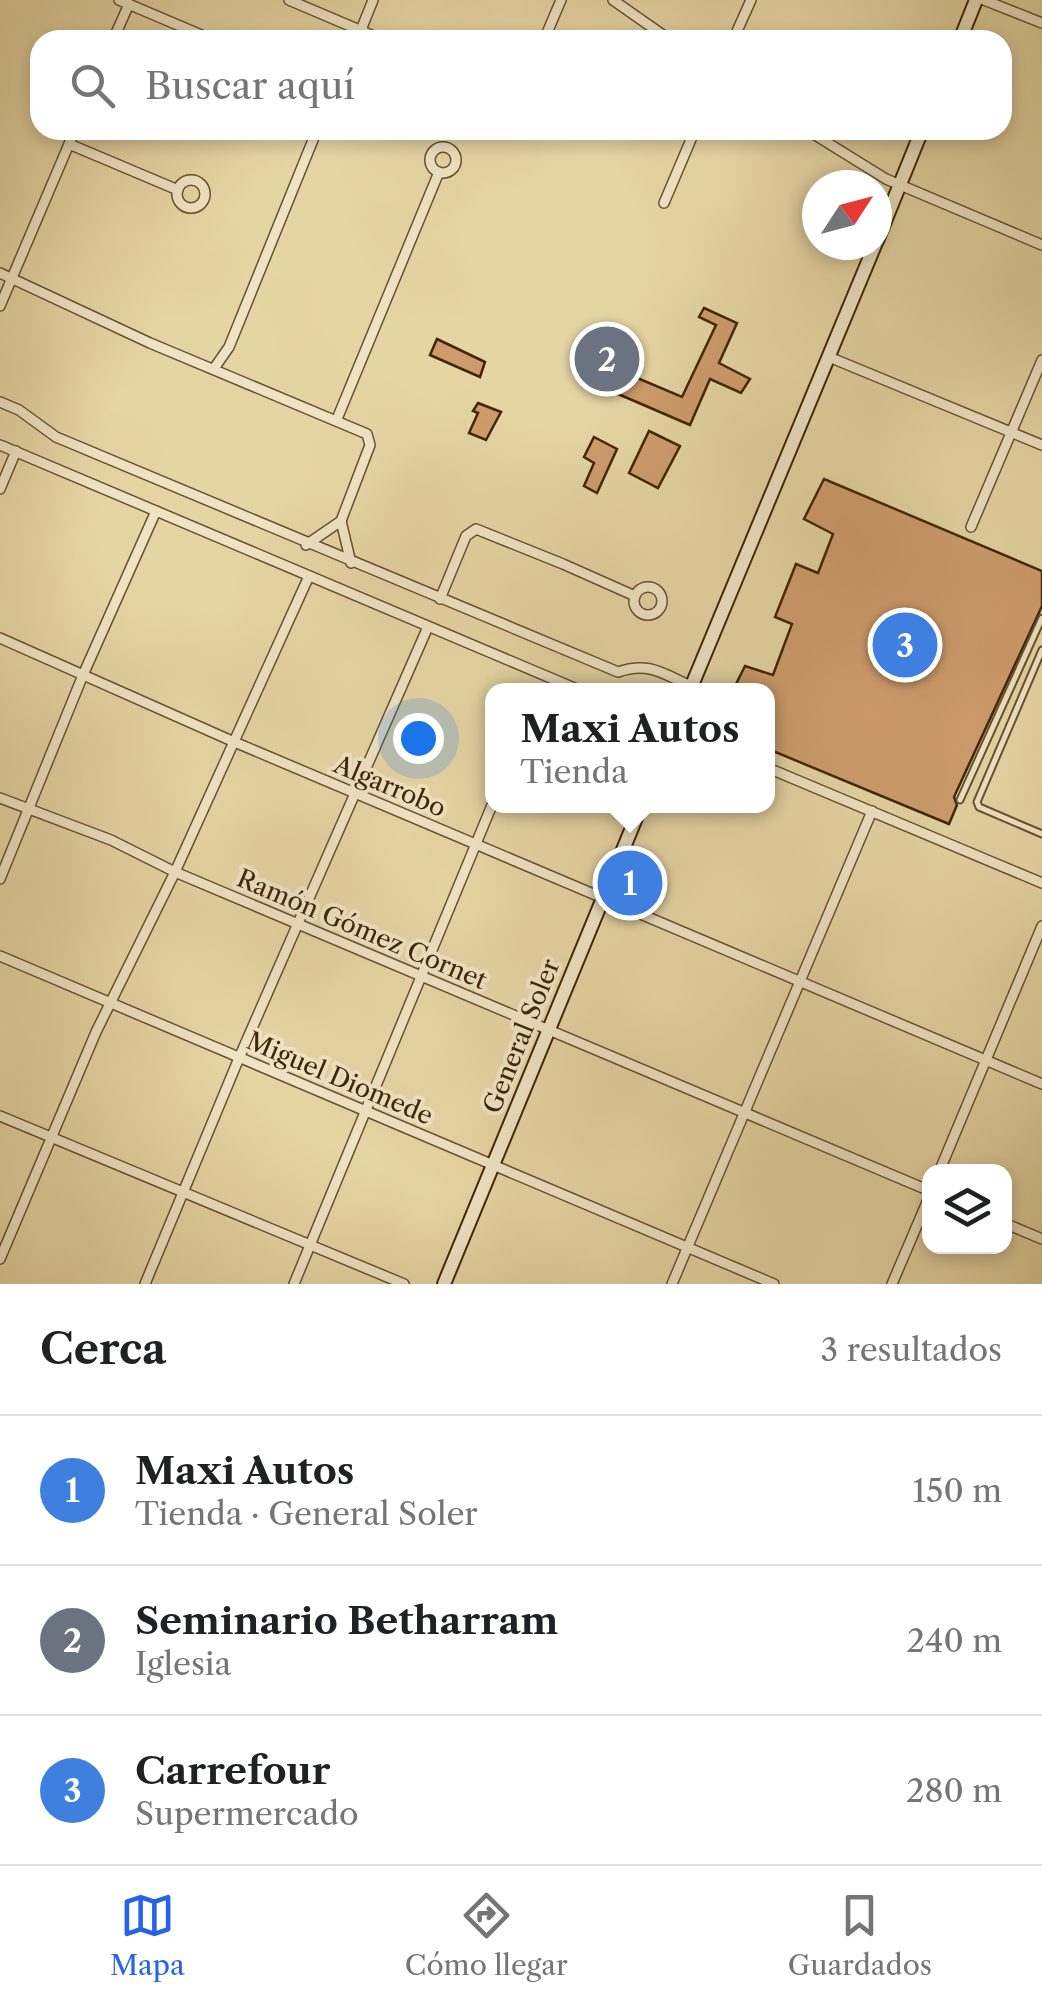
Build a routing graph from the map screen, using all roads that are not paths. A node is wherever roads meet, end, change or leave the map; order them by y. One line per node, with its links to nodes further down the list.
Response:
1 (289, 0): 12 (street)
2 (373, 0): 13 (street)
3 (561, 0): 14 (street)
4 (613, 0): 15 (street)
5 (751, 0): 16 (street)
6 (976, 0): 17 (street)
7 (984, 0): 9 (street)
8 (124, 2): 10 (street); 11 (street)
9 (1042, 23)
10 (116, 30)
11 (190, 30)
12 (348, 30)
13 (360, 30)
14 (548, 30)
15 (656, 30)
16 (738, 30)
17 (964, 30)
18 (71, 140): 23 (street)
19 (313, 140): 36 (street)
20 (691, 140): 27 (street)
21 (822, 140): 25 (street)
22 (918, 140): 25 (street)
23 (69, 144): 26 (street); 32 (street)
24 (439, 172): 38 (street)
25 (900, 185): 28 (street); 29 (street)
26 (178, 190)
27 (664, 204)
28 (892, 204)
29 (1042, 245)
30 (869, 260): 34 (street)
31 (0, 273): 32 (street)
32 (12, 278): 33 (street); 36 (street)
33 (0, 306)
34 (830, 357): 39 (street); 61 (street)
35 (1042, 360): 39 (street)
36 (214, 367): 38 (street)
37 (0, 402): 47 (street)
38 (338, 419): 45 (street)
39 (1010, 432): 41 (street); 46 (street)
40 (0, 444): 42 (street)
41 (1042, 444)
42 (16, 451): 43 (street); 44 (street)
43 (0, 489)
44 (156, 511): 49 (street); 56 (street)
45 (341, 521): 47 (street); 48 (street)
46 (971, 527)
47 (306, 545): 48 (street)
48 (351, 563): 51 (street)
49 (310, 576): 53 (street); 62 (street)
50 (635, 596): 51 (street)
51 (440, 599): 60 (street)
52 (1042, 618): 66 (lane)
53 (427, 628): 57 (street); 64 (street)
54 (0, 638): 56 (street, Algarrobo)
55 (1042, 650): 71 (lane)
56 (84, 676): 62 (street, Algarrobo); 67 (street)
57 (548, 678): 58 (street); 59 (street)
58 (546, 683)
59 (561, 683)
60 (680, 683)
61 (693, 683)
62 (232, 741): 64 (street, Algarrobo); 73 (street)
63 (775, 771): 68 (street)
64 (356, 793): 72 (street, Algarrobo); 77 (street)
65 (0, 798): 67 (street, Ramón Gómez Cornet)
66 (960, 800)
67 (29, 809): 73 (street, Ramón Gómez Cornet); 74 (street)
68 (872, 811): 75 (street); 81 (street)
69 (488, 813): 72 (street)
70 (639, 813): 76 (street, General Soler)
71 (1042, 834)
72 (476, 844): 76 (street, Algarrobo); 80 (street)
73 (174, 872): 77 (street, Ramón Gómez Cornet); 82 (street)
74 (0, 879)
75 (1042, 883)
76 (602, 898): 81 (street, Algarrobo); 83 (street, General Soler)
77 (298, 922): 80 (street, Ramón Gómez Cornet); 84 (street)
78 (1042, 926): 85 (street)
79 (0, 956): 82 (street, Miguel Diomede)
80 (422, 977): 83 (street, Ramón Gómez Cornet); 87 (street)
81 (799, 980): 85 (street, Algarrobo); 88 (street)
82 (112, 1002): 84 (street, Miguel Diomede); 90 (street)
83 (548, 1030): 88 (street, Ramón Gómez Cornet); 92 (street, General Soler)
84 (239, 1058): 87 (street, Miguel Diomede); 93 (street)
85 (984, 1058): 86 (street, Algarrobo); 91 (street)
86 (1042, 1084)
87 (366, 1111): 92 (street, Miguel Diomede); 98 (street)
88 (744, 1114): 94 (street, Ramón Gómez Cornet); 99 (street)
89 (0, 1116): 90 (street)
90 (51, 1136): 93 (street); 100 (street)
91 (942, 1164)
92 (494, 1165): 99 (street, Miguel Diomede); 104 (street, General Soler)
93 (184, 1190): 98 (street); 101 (street)
94 (922, 1190)
95 (922, 1212): 107 (street)
96 (1012, 1226): 97 (street)
97 (1042, 1239)
98 (310, 1244): 102 (street); 103 (street)
99 (688, 1248): 105 (street); 106 (street, Miguel Diomede)
100 (0, 1259)
101 (145, 1284)
102 (294, 1284)
103 (404, 1284)
104 (444, 1284)
105 (672, 1284)
106 (774, 1284)
107 (892, 1284)

